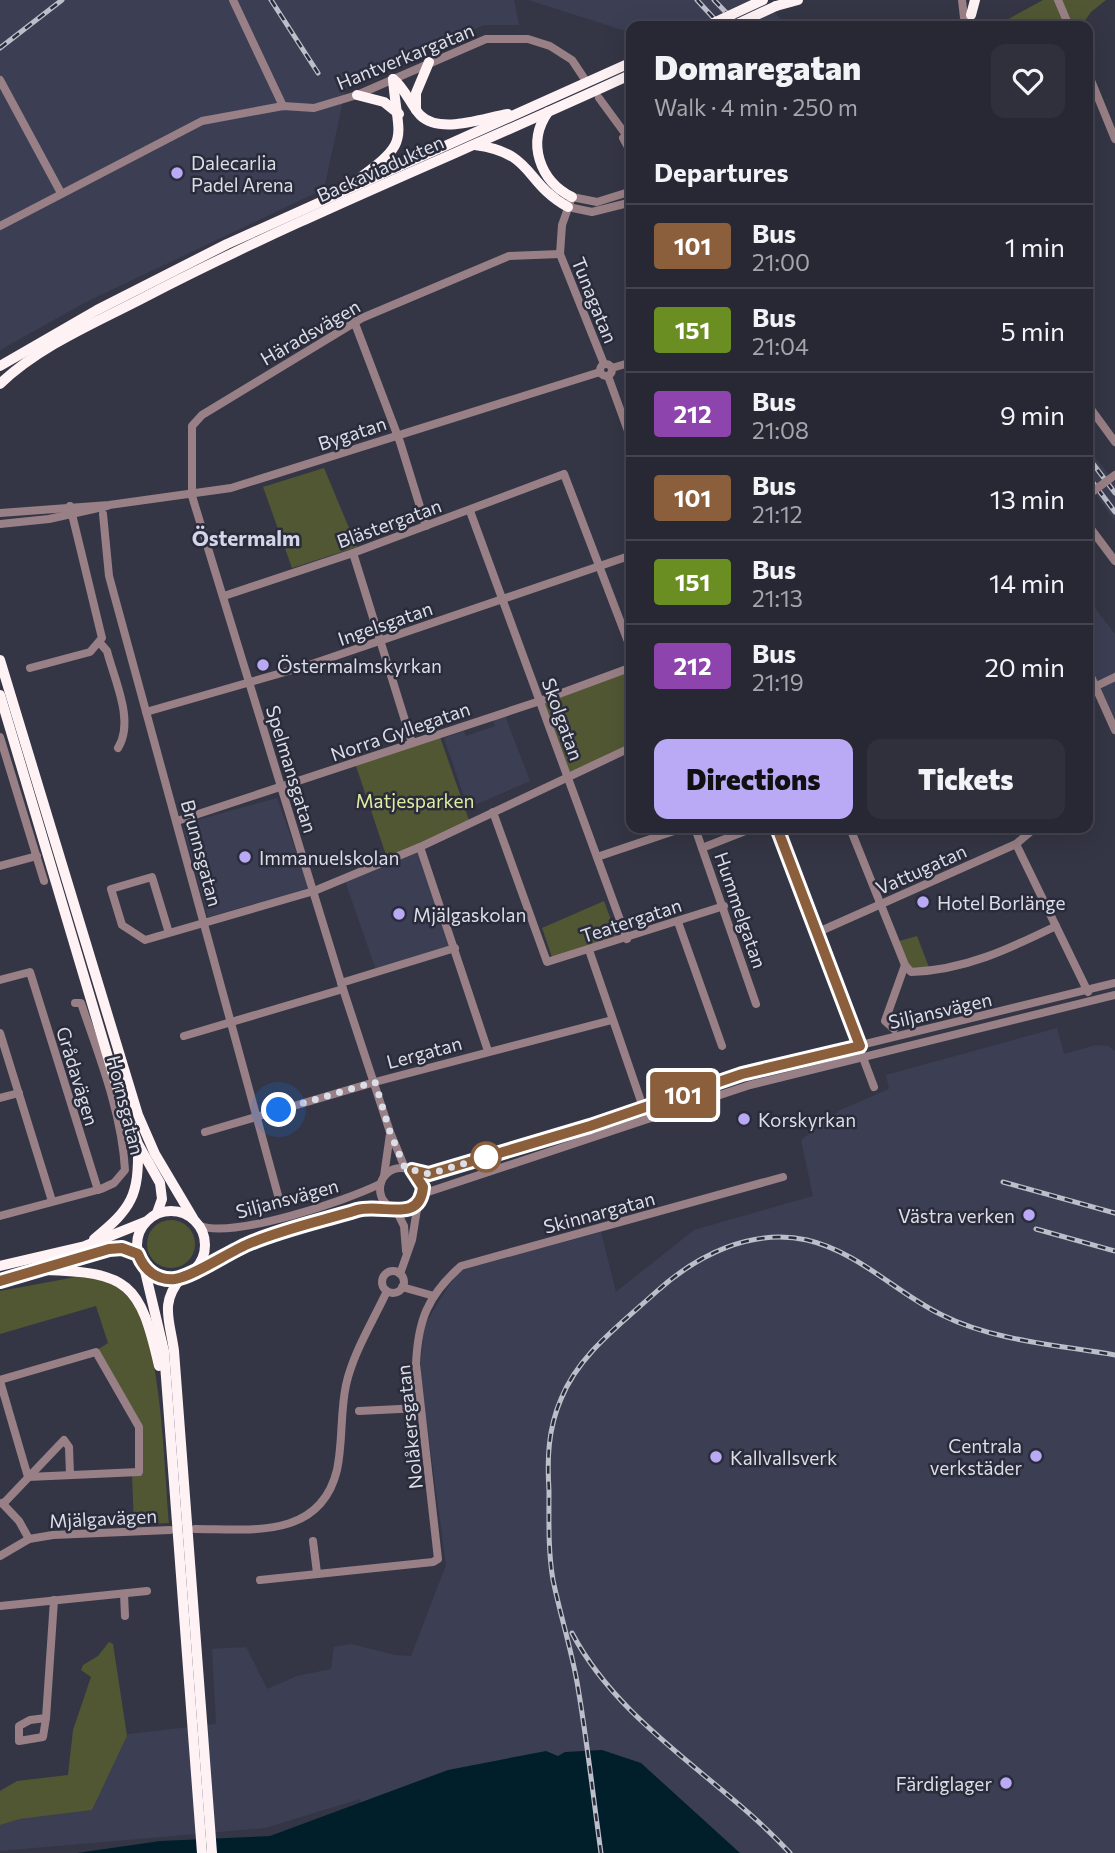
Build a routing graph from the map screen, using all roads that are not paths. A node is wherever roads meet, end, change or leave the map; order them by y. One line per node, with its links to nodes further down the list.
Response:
1 (233, 0): 23 (street)
2 (763, 0): 9 (highway, bridge)
3 (788, 0): 8 (highway)
4 (798, 0): 8 (highway)
5 (962, 0): 11 (street)
6 (972, 0): 12 (highway)
7 (1058, 0): 13 (street)
8 (776, 6): 10 (highway, bridge)
9 (718, 21)
10 (744, 21)
11 (967, 21)
12 (968, 21)
13 (1067, 21)
14 (429, 62): 17 (street, Hantverkargatan); 18 (street, Hantverkargatan); 24 (highway)
15 (626, 65): 26 (highway, Backaviadukten)
16 (626, 77): 27 (highway, Backaviadukten)
17 (584, 78)
18 (393, 79): 21 (street, Hantverkargatan); 24 (highway); 28 (highway)
19 (0, 80): 34 (street)
20 (1093, 88): 30 (street)
21 (357, 95): 23 (street, Hantverkargatan); 28 (highway)
22 (599, 98): 25 (street)
23 (283, 106): 34 (street, Hantverkargatan)
24 (416, 110): 26 (highway)
25 (608, 110): 29 (street); 31 (street)
26 (521, 113): 35 (highway, Backaviadukten)
27 (548, 113): 32 (highway, Backaviadukten); 36 (highway)
28 (399, 114): 35 (highway)
29 (626, 135)
30 (1115, 139)
31 (626, 143)
32 (475, 145): 36 (highway); 44 (highway, Backaviadukten)
33 (626, 192): 36 (street)
34 (61, 193): 38 (street, Hantverkargatan)
35 (337, 194): 42 (highway, Backaviadukten)
36 (570, 202): 37 (street); 39 (street, Tunagatan)
37 (626, 204)
38 (0, 226)
39 (560, 254): 40 (street, Häradsvägen); 43 (street, Tunagatan)
40 (354, 321): 47 (street); 51 (street, Häradsvägen)
41 (626, 364): 43 (street, Bygatan)
42 (0, 366)
43 (606, 370): 46 (street, Tunagatan); 47 (street, Bygatan)
44 (0, 384)
45 (1093, 412): 48 (street)
46 (626, 425)
47 (397, 435): 51 (street, Bygatan); 57 (street)
48 (1115, 442)
49 (1115, 475): 50 (street, bridge)
50 (1093, 491)
51 (192, 496): 52 (street, Bygatan); 63 (street, Spelmansgatan)
52 (71, 511): 54 (street, Bygatan); 56 (street, Bygatan); 67 (street)
53 (470, 511): 57 (street, Blästergatan); 62 (street, Blästergatan); 64 (street, Skolgatan)
54 (0, 513)
55 (103, 514): 77 (street, Brunnsgatan)
56 (0, 524)
57 (426, 526): 59 (street, Blästergatan)
58 (1093, 532): 61 (street)
59 (353, 553): 63 (street, Blästergatan); 66 (street)
60 (626, 557): 62 (street, Ingelsgatan)
61 (1115, 561)
62 (598, 565): 64 (street, Ingelsgatan); 65 (street)
63 (224, 596): 72 (street, Spelmansgatan)
64 (502, 600): 66 (street, Ingelsgatan); 76 (street, Skolgatan)
65 (626, 637)
66 (378, 641): 72 (street, Ingelsgatan); 80 (street)
67 (100, 643): 69 (street); 81 (street)
68 (0, 660): 151 (highway)
69 (30, 668)
70 (626, 669): 76 (street, Norra Gyllegatan)
71 (1115, 677): 73 (street)
72 (250, 684): 77 (street, Ingelsgatan); 84 (street, Spelmansgatan)
73 (1093, 688)
74 (1093, 691): 78 (street)
75 (0, 695): 138 (highway)
76 (540, 701): 80 (street, Norra Gyllegatan); 83 (street, Skolgatan)
77 (146, 712): 86 (street, Brunnsgatan)
78 (1115, 730)
79 (0, 737): 96 (street)
80 (412, 743): 84 (street, Norra Gyllegatan)
81 (118, 748)
82 (626, 750): 83 (street)
83 (568, 777): 85 (street); 97 (street, Skolgatan)
84 (281, 788): 86 (street, Norra Gyllegatan); 100 (street, Spelmansgatan)
85 (493, 811): 94 (street); 110 (street, Teatergatan)
86 (177, 821): 104 (street, Brunnsgatan)
87 (667, 833): 97 (street)
88 (697, 833): 95 (street, Hummelgatan)
89 (740, 833): 95 (street)
90 (779, 833): 107 (street)
91 (852, 833): 101 (street)
92 (1029, 833): 93 (street, Vattugatan)
93 (1016, 844): 101 (street, Vattugatan); 105 (street)
94 (420, 847): 100 (street); 109 (street)
95 (702, 848): 102 (street, Hummelgatan)
96 (37, 856): 98 (street); 99 (street)
97 (597, 857): 108 (street, Skolgatan)
98 (0, 866)
99 (44, 881)
100 (314, 891): 104 (street); 114 (street, Spelmansgatan)
101 (880, 905): 107 (street, Vattugatan); 111 (street)
102 (724, 906): 103 (street, Teatergatan); 119 (street, Hummelgatan)
103 (678, 922): 108 (street, Teatergatan); 125 (street)
104 (205, 923): 106 (street); 121 (street, Brunnsgatan)
105 (1056, 926): 111 (street); 115 (street)
106 (169, 933): 106 (street)
107 (816, 933): 126 (street)
108 (627, 939): 110 (street, Teatergatan)
109 (455, 948): 114 (street); 127 (street)
110 (589, 950): 120 (street)
111 (905, 965): 122 (street)
112 (0, 980): 142 (street, Grådavägen)
113 (1115, 983): 115 (street, Siljansvägen)
114 (342, 986): 121 (street); 129 (street, Spelmansgatan)
115 (1087, 990): 117 (street); 126 (street, Siljansvägen)
116 (1115, 995): 117 (street, Siljansvägen)
117 (1092, 1001): 128 (street, Siljansvägen)
118 (75, 1003): 142 (street, Hornsgatan)
119 (756, 1004)
120 (612, 1020): 127 (street, Lergatan); 133 (street)
121 (232, 1023): 124 (street); 134 (street, Brunnsgatan)
122 (894, 1029)
123 (0, 1033): 131 (street)
124 (184, 1036)
125 (722, 1045)
126 (860, 1046): 128 (street); 133 (street, Siljansvägen)
127 (488, 1051): 129 (street, Lergatan)
128 (864, 1059): 130 (street); 135 (street, Siljansvägen)
129 (375, 1082): 134 (street, Lergatan); 137 (street, Spelmansgatan)
130 (874, 1087)
131 (19, 1093): 132 (street); 145 (street)
132 (0, 1098)
133 (644, 1109): 135 (street); 139 (street, Siljansvägen)
134 (255, 1117): 136 (street, Lergatan); 144 (street, Brunnsgatan)
135 (647, 1119): 143 (street, Siljansvägen)
136 (205, 1132)
137 (390, 1132): 139 (street, Spelmansgatan); 141 (street, Spelmansgatan)
138 (138, 1144): 148 (highway); 152 (highway)
139 (409, 1169): 141 (street); 143 (street)
140 (783, 1177): 164 (street, Skinnargatan)
141 (382, 1180): 147 (street); 151 (street, Siljansvägen)
142 (97, 1190): 145 (street, Hornsgatan)
143 (422, 1194): 146 (street)
144 (279, 1199)
145 (52, 1201): 149 (street, Hornsgatan)
146 (418, 1203): 147 (street); 154 (street)
147 (393, 1209): 154 (street); 157 (street, Siljansvägen)
148 (157, 1213): 150 (highway); 151 (highway)
149 (0, 1216)
150 (145, 1222): 152 (highway); 153 (highway)
151 (196, 1222): 157 (highway)
152 (85, 1246): 155 (highway)
153 (138, 1254): 156 (highway); 158 (highway)
154 (405, 1257): 159 (street)
155 (0, 1266)
156 (144, 1266): 160 (highway); 166 (highway)
157 (195, 1269): 160 (highway)
158 (43, 1270): 161 (highway); 166 (highway)
159 (400, 1274): 162 (street); 163 (street)
160 (182, 1278): 184 (highway)
161 (0, 1281)
162 (402, 1287): 163 (street); 164 (street)
163 (387, 1292): 172 (street)
164 (434, 1296): 167 (street, Nolåkersgatan)
165 (0, 1381): 169 (street); 170 (street)
166 (167, 1399): 184 (highway)
167 (421, 1408): 168 (street); 177 (street, Nolåkersgatan)
168 (359, 1411)
169 (70, 1475): 170 (street); 170 (street)
170 (27, 1476): 171 (street)
171 (1, 1503): 174 (street)
172 (194, 1529)
173 (170, 1530): 174 (street, Mjälgavägen)
174 (29, 1539): 176 (street, Mjälgavägen)
175 (313, 1541): 177 (street)
176 (0, 1556)
177 (317, 1573): 178 (street)
178 (260, 1580)
179 (147, 1591): 180 (street)
180 (124, 1594): 181 (street); 183 (street)
181 (54, 1601): 182 (street); 185 (street)
182 (0, 1606)
183 (125, 1616)
184 (197, 1717): 186 (highway); 187 (highway)
185 (46, 1718)
186 (202, 1853)
187 (212, 1853)

